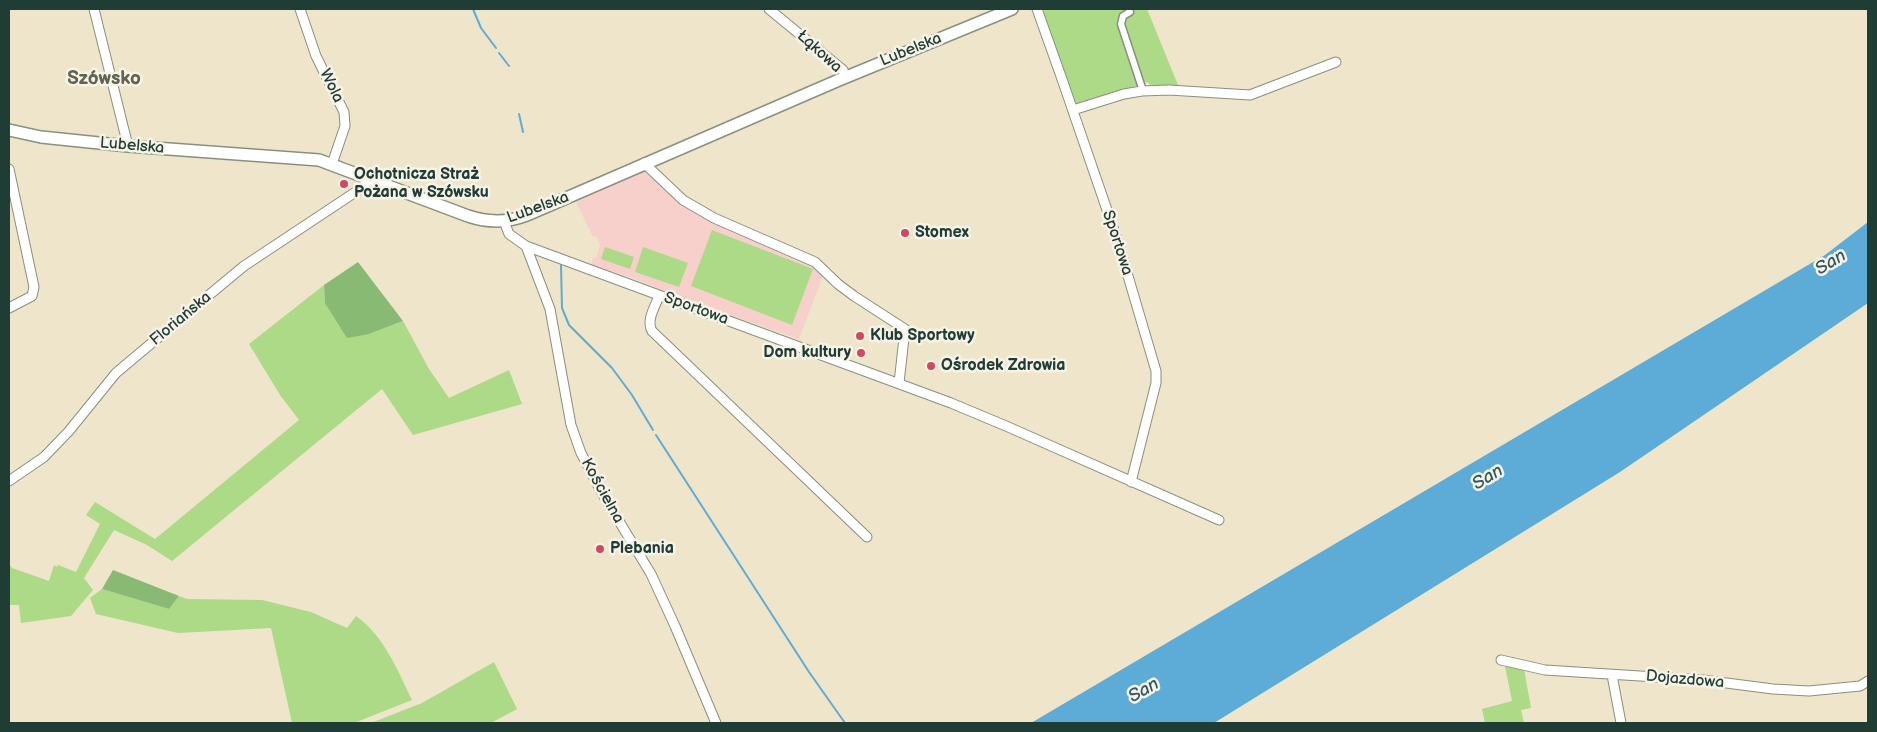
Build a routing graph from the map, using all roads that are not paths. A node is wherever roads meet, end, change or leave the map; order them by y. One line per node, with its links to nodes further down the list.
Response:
1 (94, 9): 12 (street)
2 (300, 9): 14 (street, Wola)
3 (769, 9): 8 (street, Łąkowa)
4 (1012, 9): 8 (main road, Lubelska)
5 (1036, 9): 10 (street, Sportowa)
6 (1129, 9): 9 (street)
7 (1336, 62): 9 (street)
8 (845, 77): 13 (main road, Lubelska)
9 (1143, 91): 10 (street)
10 (1073, 110): 23 (street, Sportowa)
11 (9, 130): 12 (main road, Lubelska)
12 (128, 146): 14 (main road, Lubelska)
13 (644, 163): 17 (main road, Lubelska); 21 (street)
14 (332, 164): 16 (main road, Lubelska)
15 (9, 169): 20 (street)
16 (372, 179): 17 (main road, Lubelska); 22 (street, Floriańska)
17 (504, 221): 18 (street, Sportowa)
18 (526, 246): 19 (street, Sportowa); 29 (street, Kościelna)
19 (659, 296): 21 (street, Sportowa); 25 (street)
20 (9, 308)
21 (899, 383): 23 (street, Sportowa)
22 (9, 481)
23 (1131, 482): 24 (street, Sportowa)
24 (1218, 520)
25 (867, 537)
26 (1501, 660): 27 (street, Dojazdowa)
27 (1612, 675): 28 (street, Dojazdowa); 30 (street)
28 (1868, 681)
29 (716, 723)
30 (1621, 723)

